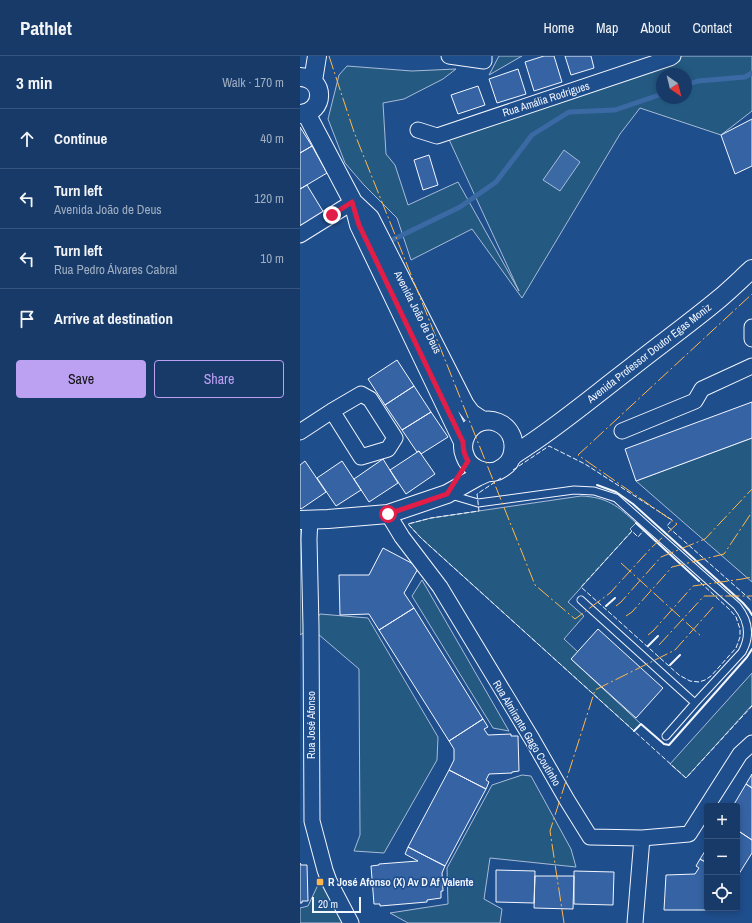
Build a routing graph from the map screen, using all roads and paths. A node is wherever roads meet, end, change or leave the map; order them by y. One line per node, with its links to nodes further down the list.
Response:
1 (317, 56): 5 (street)
2 (449, 56): 3 (street)
3 (484, 56)
4 (673, 56): 7 (street, Rua Amália Rodrigues)
5 (306, 79): 6 (street)
6 (303, 113): 8 (street, Avenida João de Deus)
7 (418, 130)
8 (352, 202): 9 (street); 15 (street, Avenida João de Deus); 20 (street, Avenida João de Deus)
9 (300, 235)
10 (752, 269): 19 (street, Avenida Professor Doutor Egas Moniz)
11 (752, 327): 12 (street)
12 (752, 339)
13 (752, 366): 16 (street)
14 (332, 411): 17 (street)
15 (483, 421): 18 (street); 20 (street)
16 (622, 431)
17 (300, 432)
18 (510, 432): 19 (street); 21 (street)
19 (544, 434): 21 (street, Avenida Professor Doutor Egas Moniz)
20 (463, 442): 22 (street)
21 (512, 456): 23 (street)
22 (468, 461): 23 (street); 24 (street)
23 (488, 472): 24 (street)
24 (447, 494): 25 (street); 28 (lane)
25 (388, 514): 26 (street); 31 (street, Rua Almirante Gago Coutinho)
26 (305, 519): 32 (street, Rua José Afonso)
27 (581, 600): 28 (lane)
28 (695, 702): 29 (lane)
29 (666, 736)
30 (752, 743): 31 (street)
31 (642, 838): 33 (street)
32 (351, 923)
33 (635, 923)

